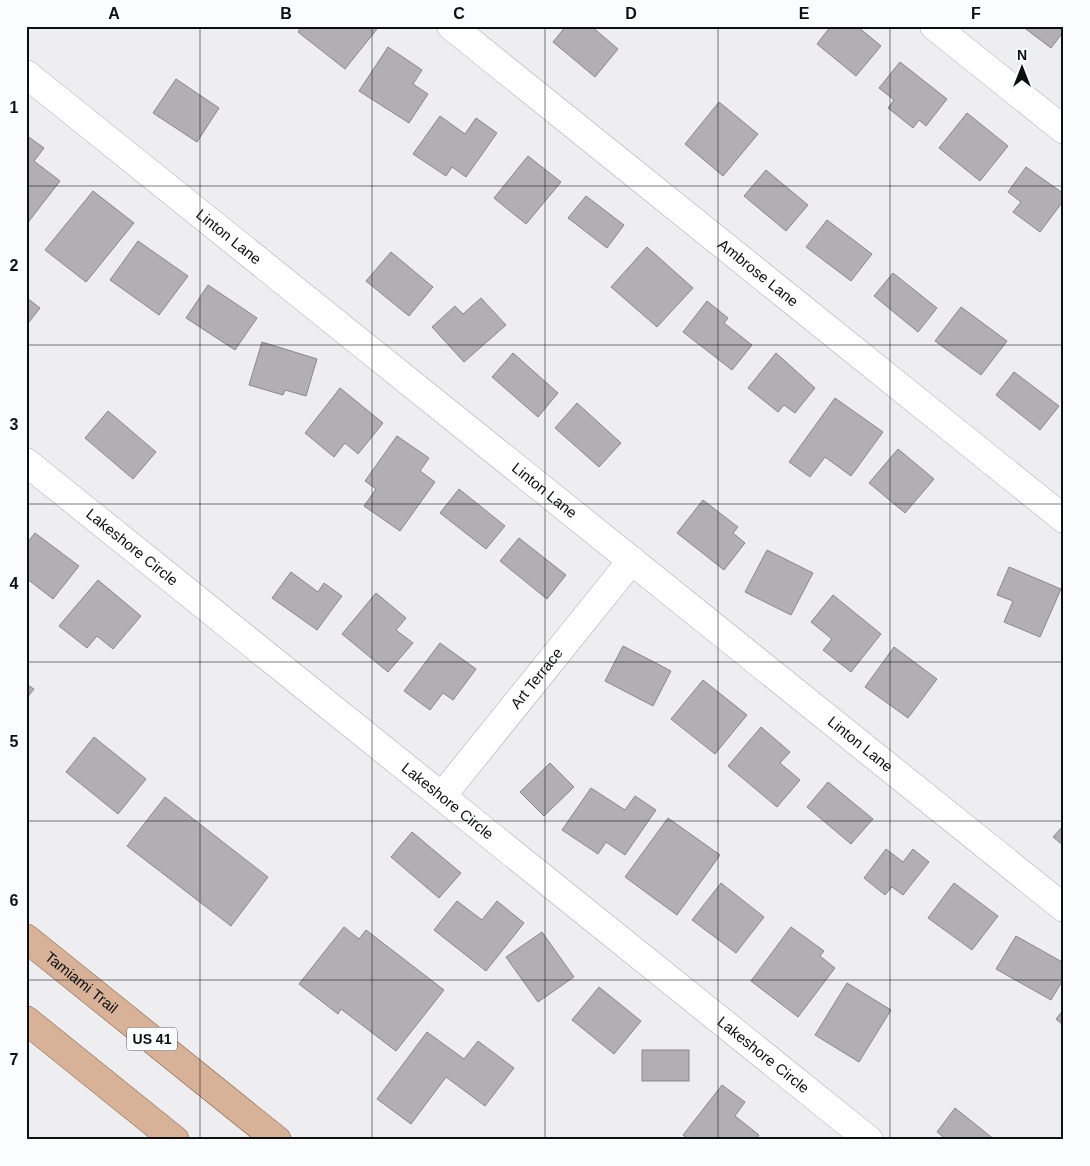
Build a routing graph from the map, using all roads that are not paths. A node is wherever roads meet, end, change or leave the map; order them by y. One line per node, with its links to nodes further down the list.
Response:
1 (451, 26): 6 (street, Ambrose Lane)
2 (934, 26): 4 (street)
3 (26, 74): 7 (street, Linton Lane)
4 (1064, 130)
5 (26, 462): 8 (street, Lakeshore Circle)
6 (1064, 519)
7 (632, 560): 8 (street, Art Terrace); 9 (street, Linton Lane)
8 (442, 796): 14 (street, Lakeshore Circle)
9 (1064, 908)
10 (26, 938): 13 (main road, Tamiami Trail / US 41)
11 (26, 1020): 12 (main road)
12 (175, 1140)
13 (277, 1140)
14 (869, 1140)

